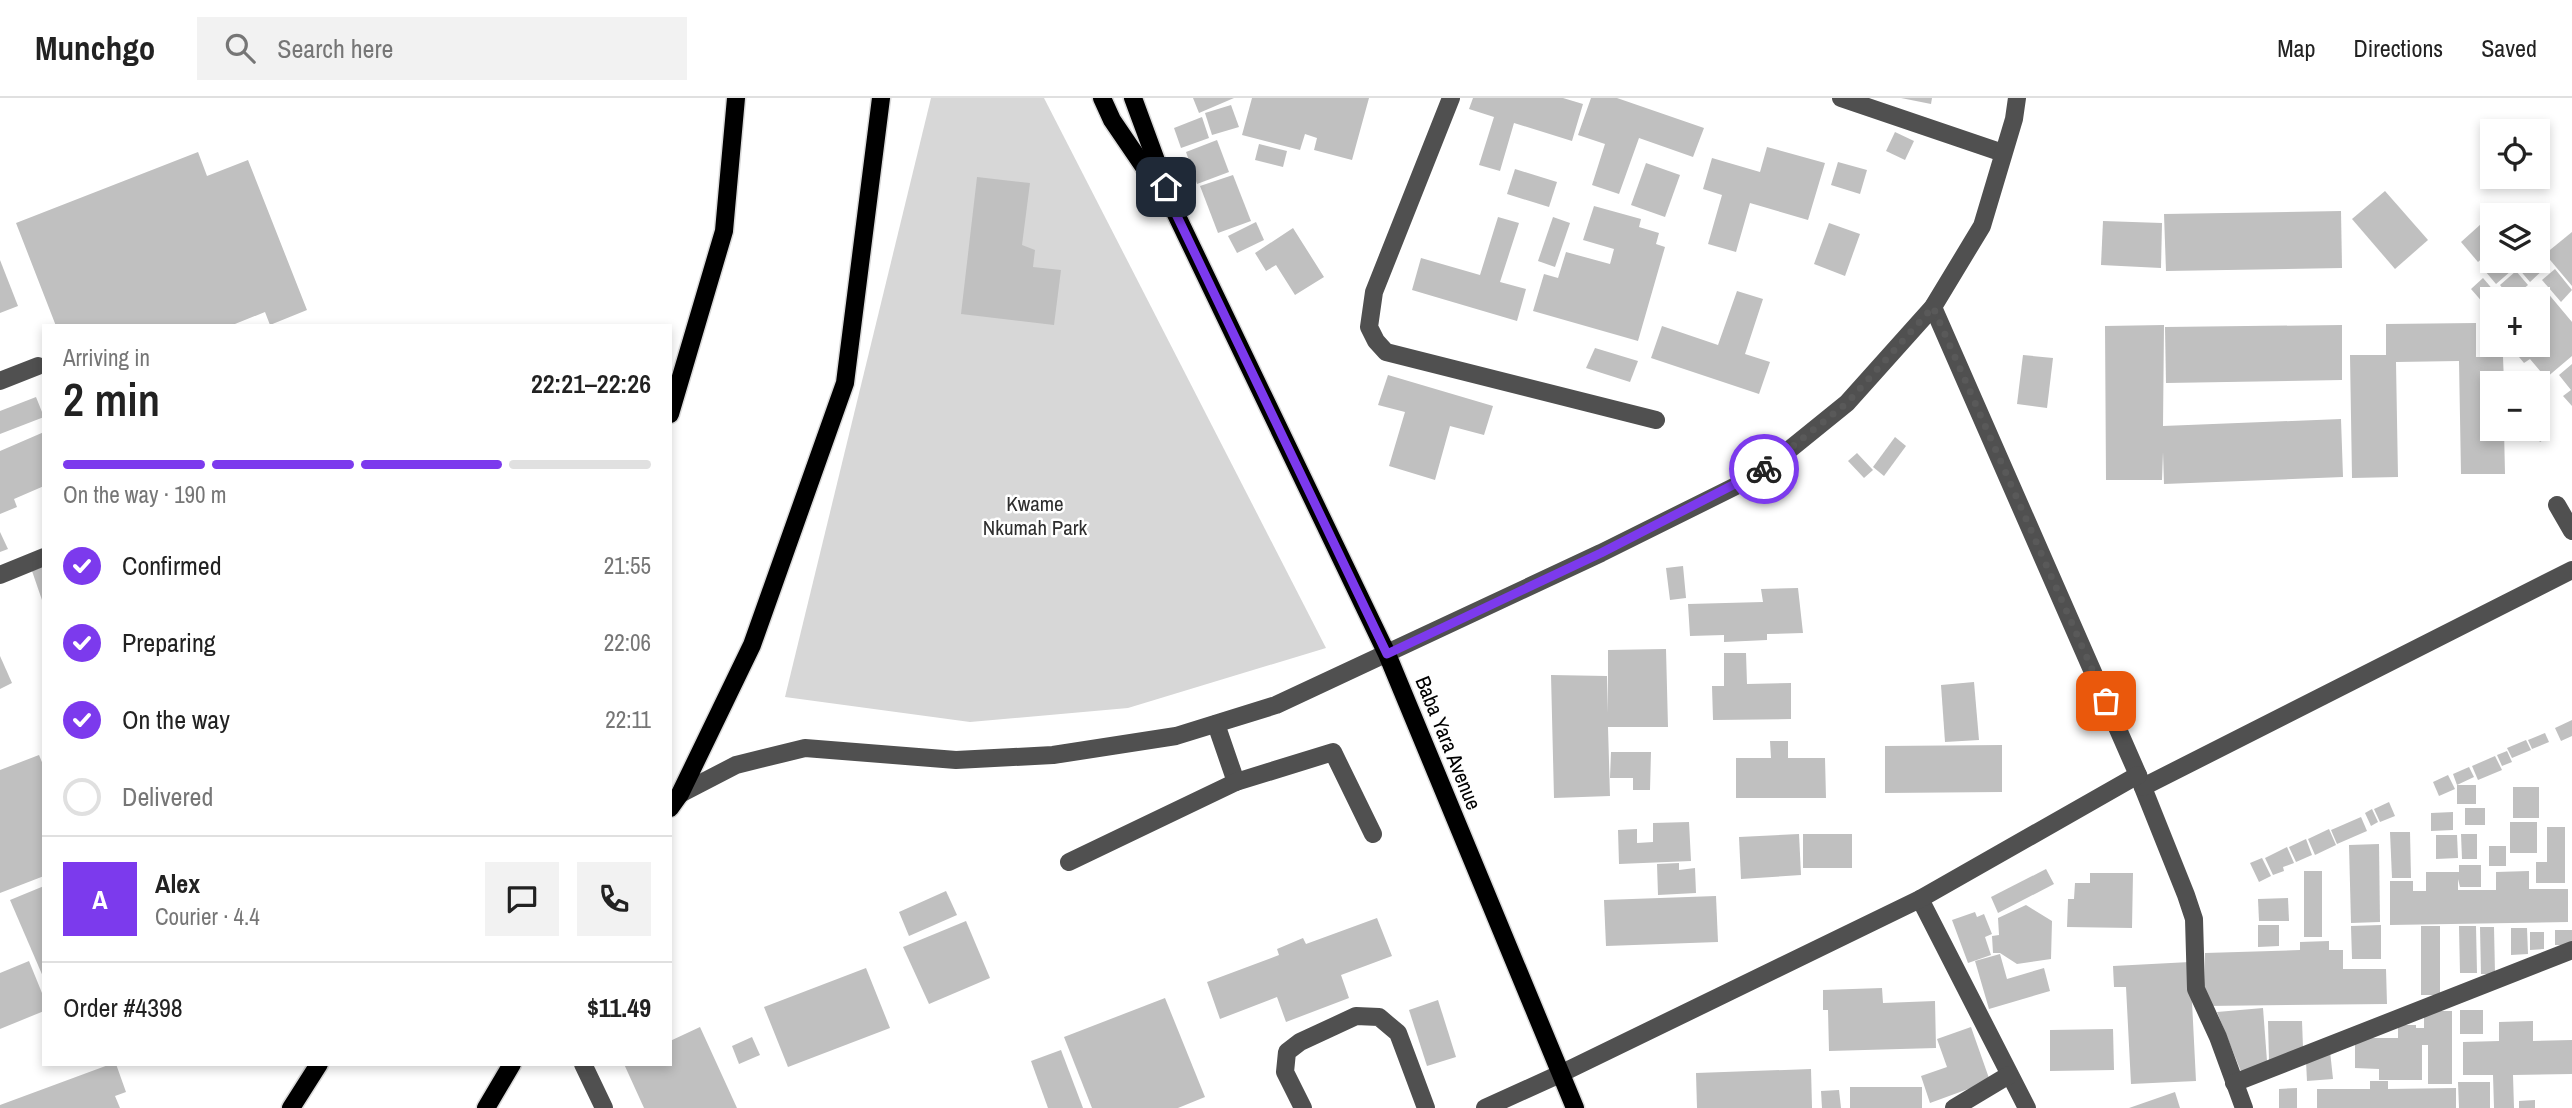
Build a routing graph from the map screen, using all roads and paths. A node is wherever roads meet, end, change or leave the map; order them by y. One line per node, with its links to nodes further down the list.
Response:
1 (736, 98): 13 (main road)
2 (881, 98): 24 (main road)
3 (1102, 98): 9 (main road, Baba Yara Avenue)
4 (1133, 98): 9 (main road, Baba Yara Avenue)
5 (1451, 98): 14 (street)
6 (1841, 98): 8 (street)
7 (2017, 98): 8 (street)
8 (2003, 153): 10 (street)
9 (1175, 212): 20 (main road, Baba Yara Avenue)
10 (1933, 307): 20 (street); 22 (street)
11 (38, 366): 12 (street)
12 (0, 381)
13 (672, 407)
14 (1656, 420)
15 (2557, 505): 16 (street)
16 (2572, 531)
17 (42, 559): 19 (street)
18 (2572, 570): 22 (street)
19 (0, 575)
20 (1387, 654): 21 (street); 32 (main road, Baba Yara Avenue)
21 (1216, 724): 23 (street); 24 (street)
22 (2141, 781): 27 (street); 34 (street)
23 (1236, 782): 25 (street); 26 (street)
24 (675, 801)
25 (1373, 834)
26 (1069, 862)
27 (1920, 900): 32 (street); 33 (street)
28 (2572, 950): 34 (street)
29 (318, 1066): 35 (main road)
30 (511, 1066): 36 (main road)
31 (584, 1066): 37 (street)
32 (1560, 1074): 40 (street); 41 (main road, Baba Yara Avenue)
33 (2009, 1075): 42 (street); 43 (street)
34 (2234, 1083): 44 (street)
35 (291, 1108)
36 (486, 1108)
37 (604, 1108)
38 (1303, 1108): 39 (street)
39 (1426, 1108)
40 (1485, 1108)
41 (1575, 1108)
42 (1954, 1108)
43 (2027, 1108)
44 (2244, 1108)

